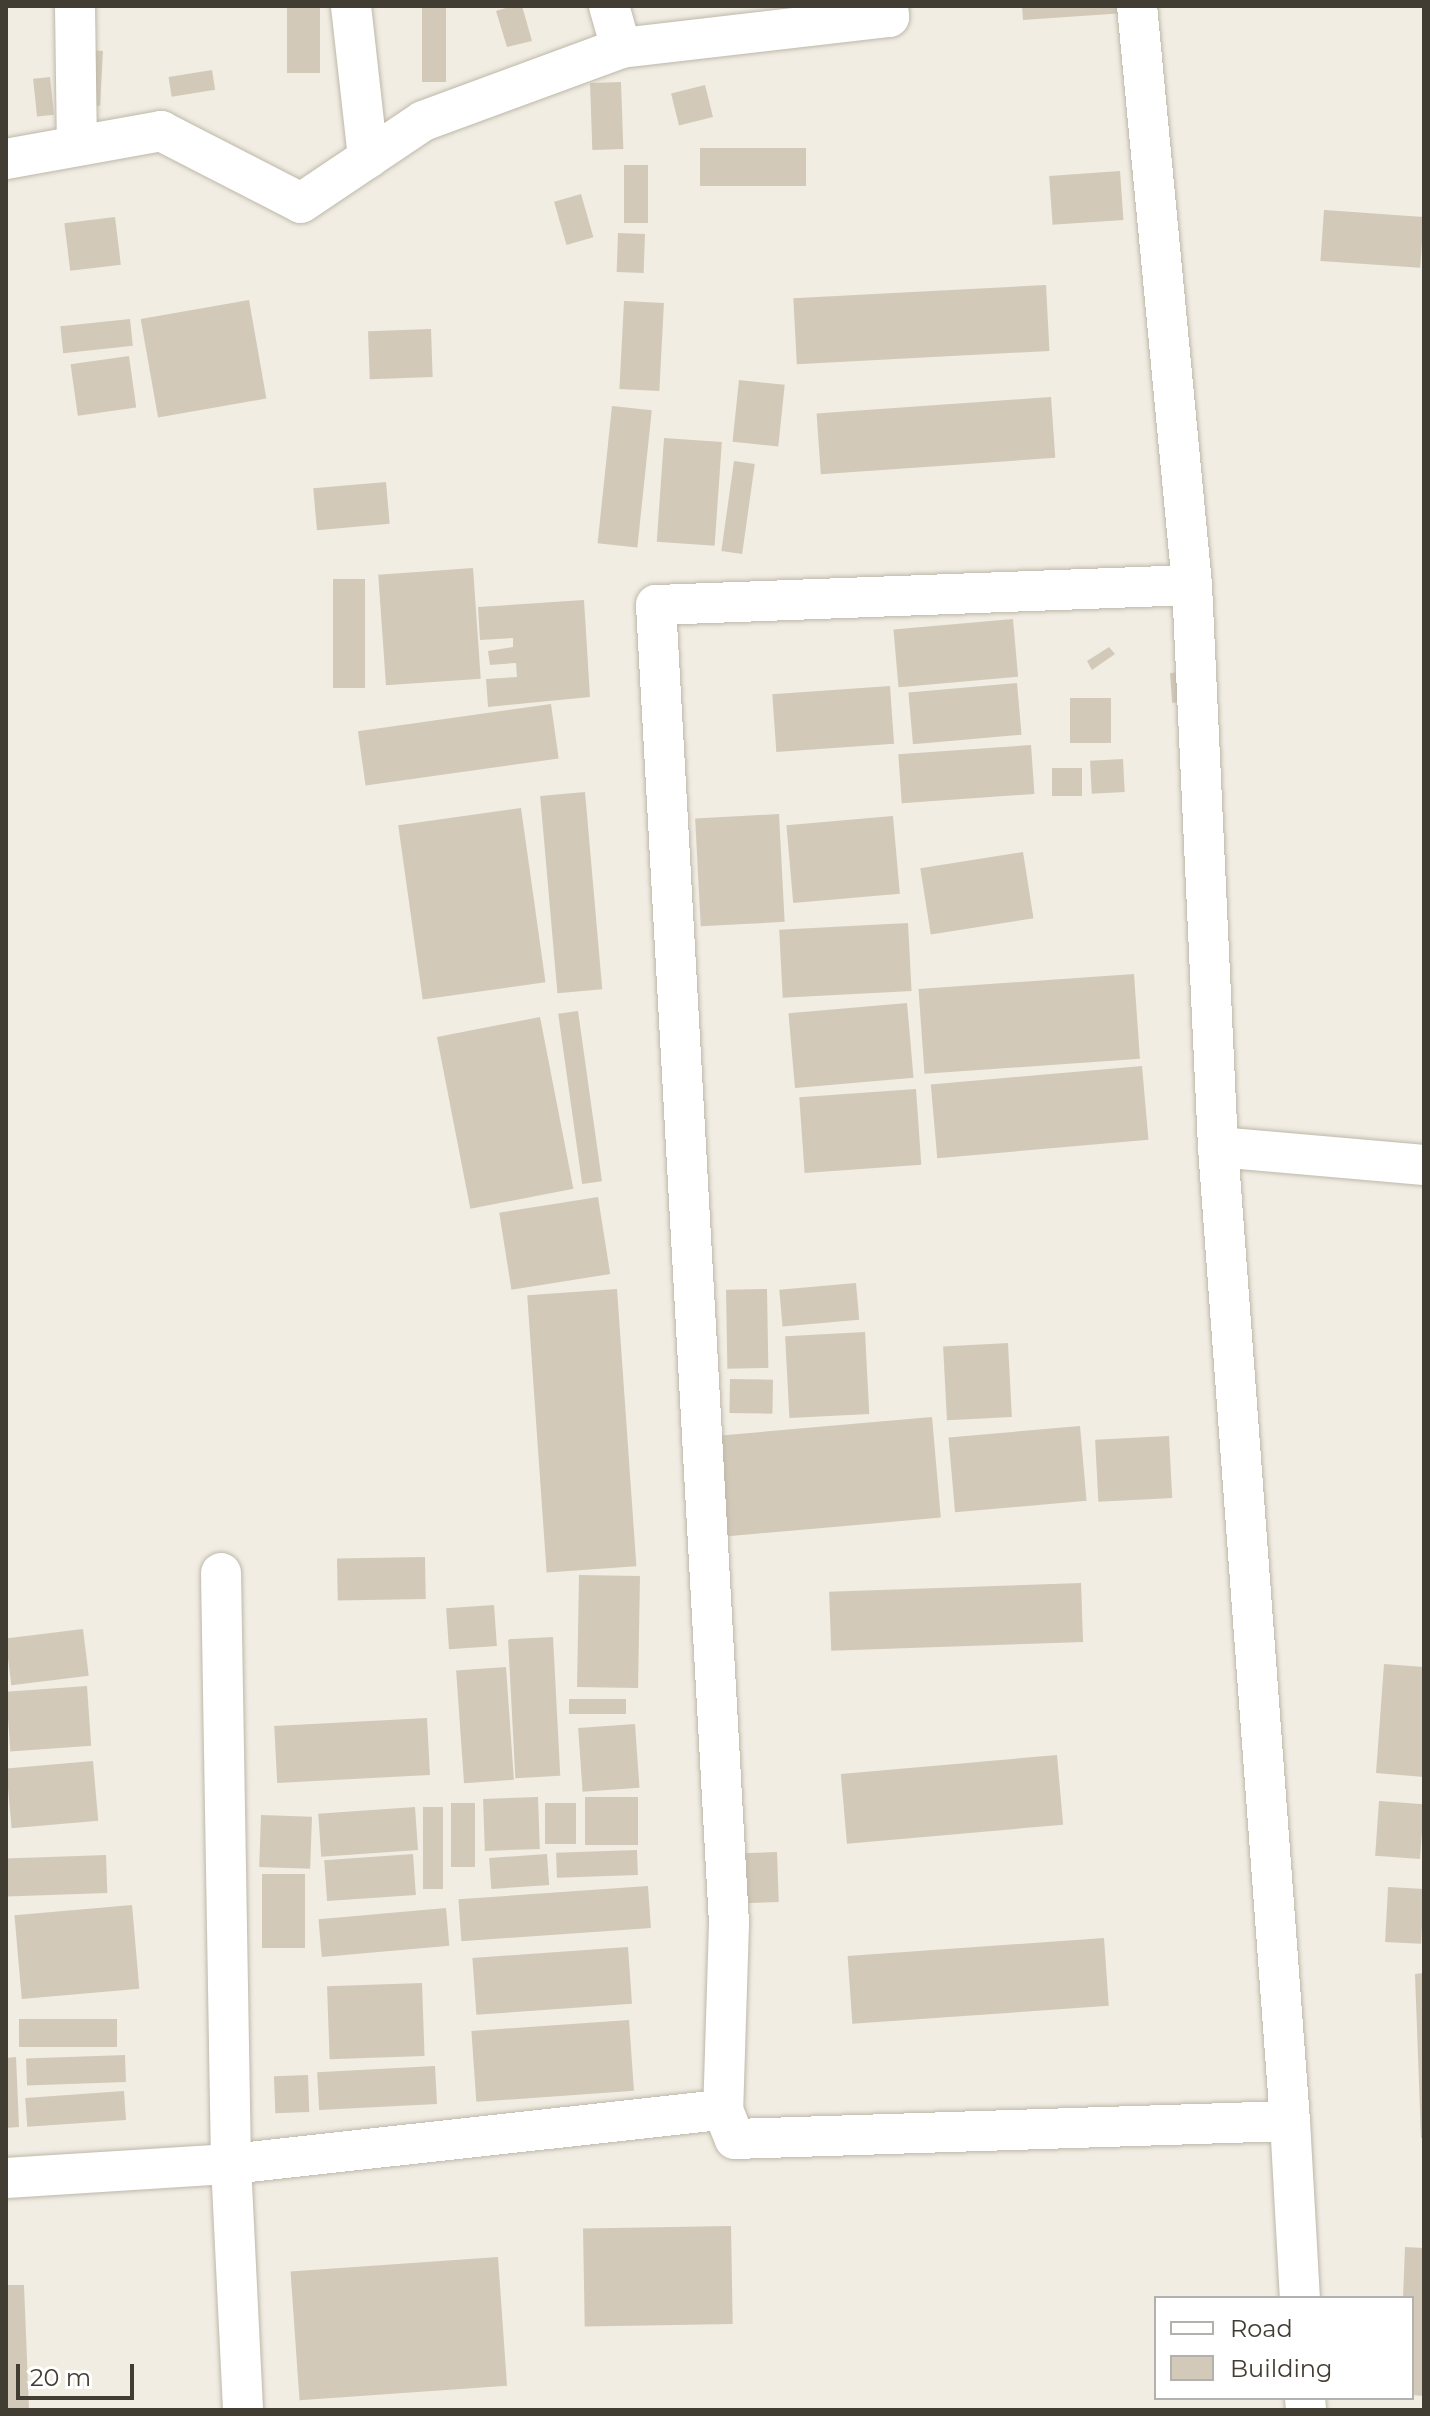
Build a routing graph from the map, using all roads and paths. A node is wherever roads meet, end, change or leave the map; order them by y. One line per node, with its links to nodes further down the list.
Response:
1 (75, 6): 7 (street)
2 (351, 6): 8 (street)
3 (609, 6): 6 (street)
4 (888, 6): 6 (street)
5 (1137, 6): 10 (street)
6 (621, 48): 8 (street)
7 (77, 145): 8 (street); 9 (street)
8 (368, 158)
9 (6, 159)
10 (1192, 585): 11 (street); 14 (street)
11 (1218, 1147): 12 (street); 15 (street)
12 (1424, 1165)
13 (221, 1573): 16 (street)
14 (723, 2110): 15 (street); 16 (street)
15 (1290, 2121): 18 (street)
16 (231, 2164): 17 (street); 19 (street)
17 (6, 2178)
18 (1300, 2296)
19 (243, 2410)

